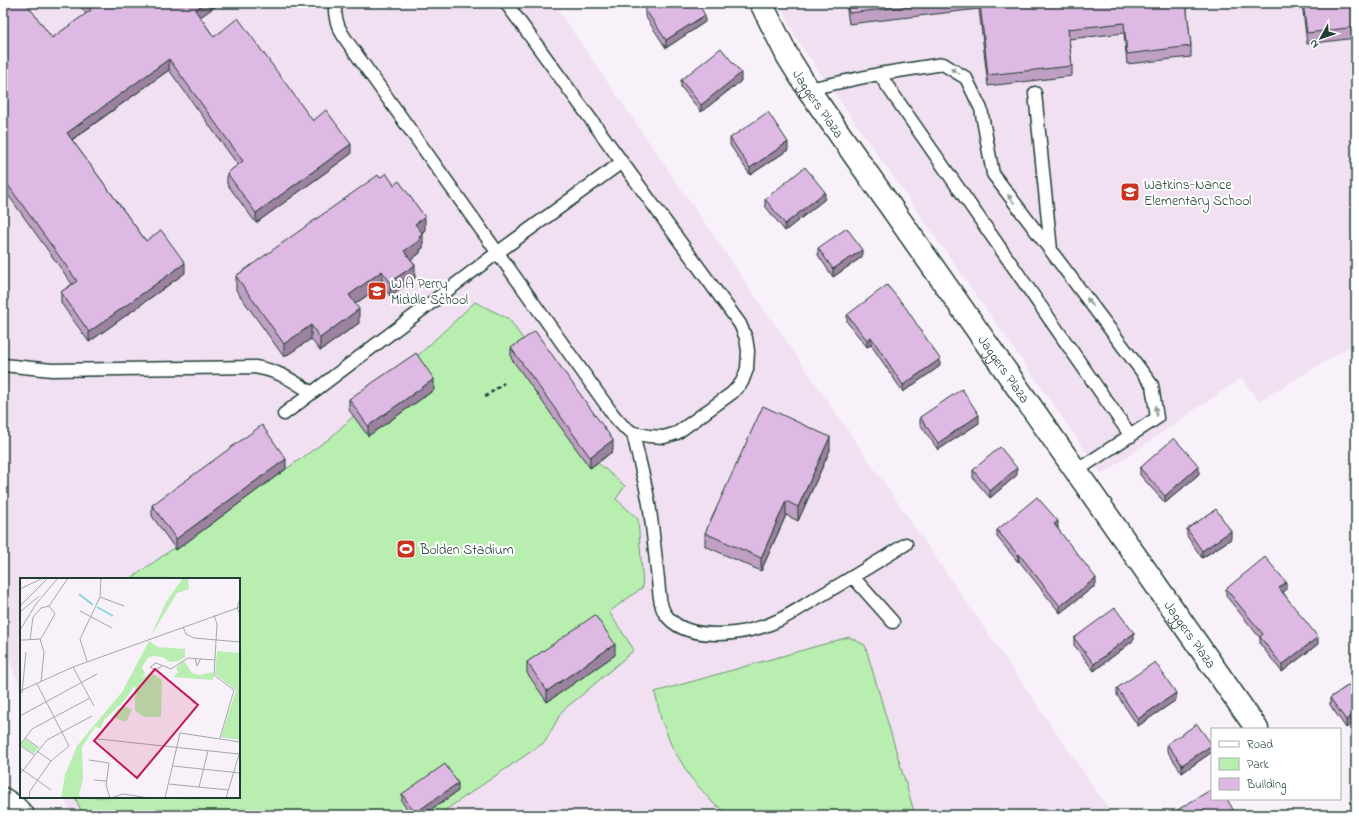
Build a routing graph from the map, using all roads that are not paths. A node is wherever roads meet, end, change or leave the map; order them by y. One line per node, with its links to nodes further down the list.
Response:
1 (335, 3): 9 (lane)
2 (506, 3): 7 (lane)
3 (760, 3): 5 (street, Jaggers Plaza)
4 (879, 74): 5 (lane); 8 (lane, one-way to 4); 14 (lane)
5 (808, 88): 15 (street, Jaggers Plaza)
6 (1035, 93): 8 (lane)
7 (622, 162): 9 (lane); 13 (lane)
8 (1051, 251): 14 (lane, one-way to 8)
9 (497, 253): 11 (lane); 13 (lane)
10 (3, 365): 11 (lane)
11 (312, 393): 12 (lane)
12 (284, 414)
13 (633, 433): 17 (lane)
14 (1131, 436): 15 (lane)
15 (1076, 471): 19 (street, Jaggers Plaza)
16 (906, 544): 17 (lane)
17 (853, 577): 18 (lane)
18 (893, 622)
19 (1256, 728)
20 (3, 799): 21 (street)
21 (23, 815)

